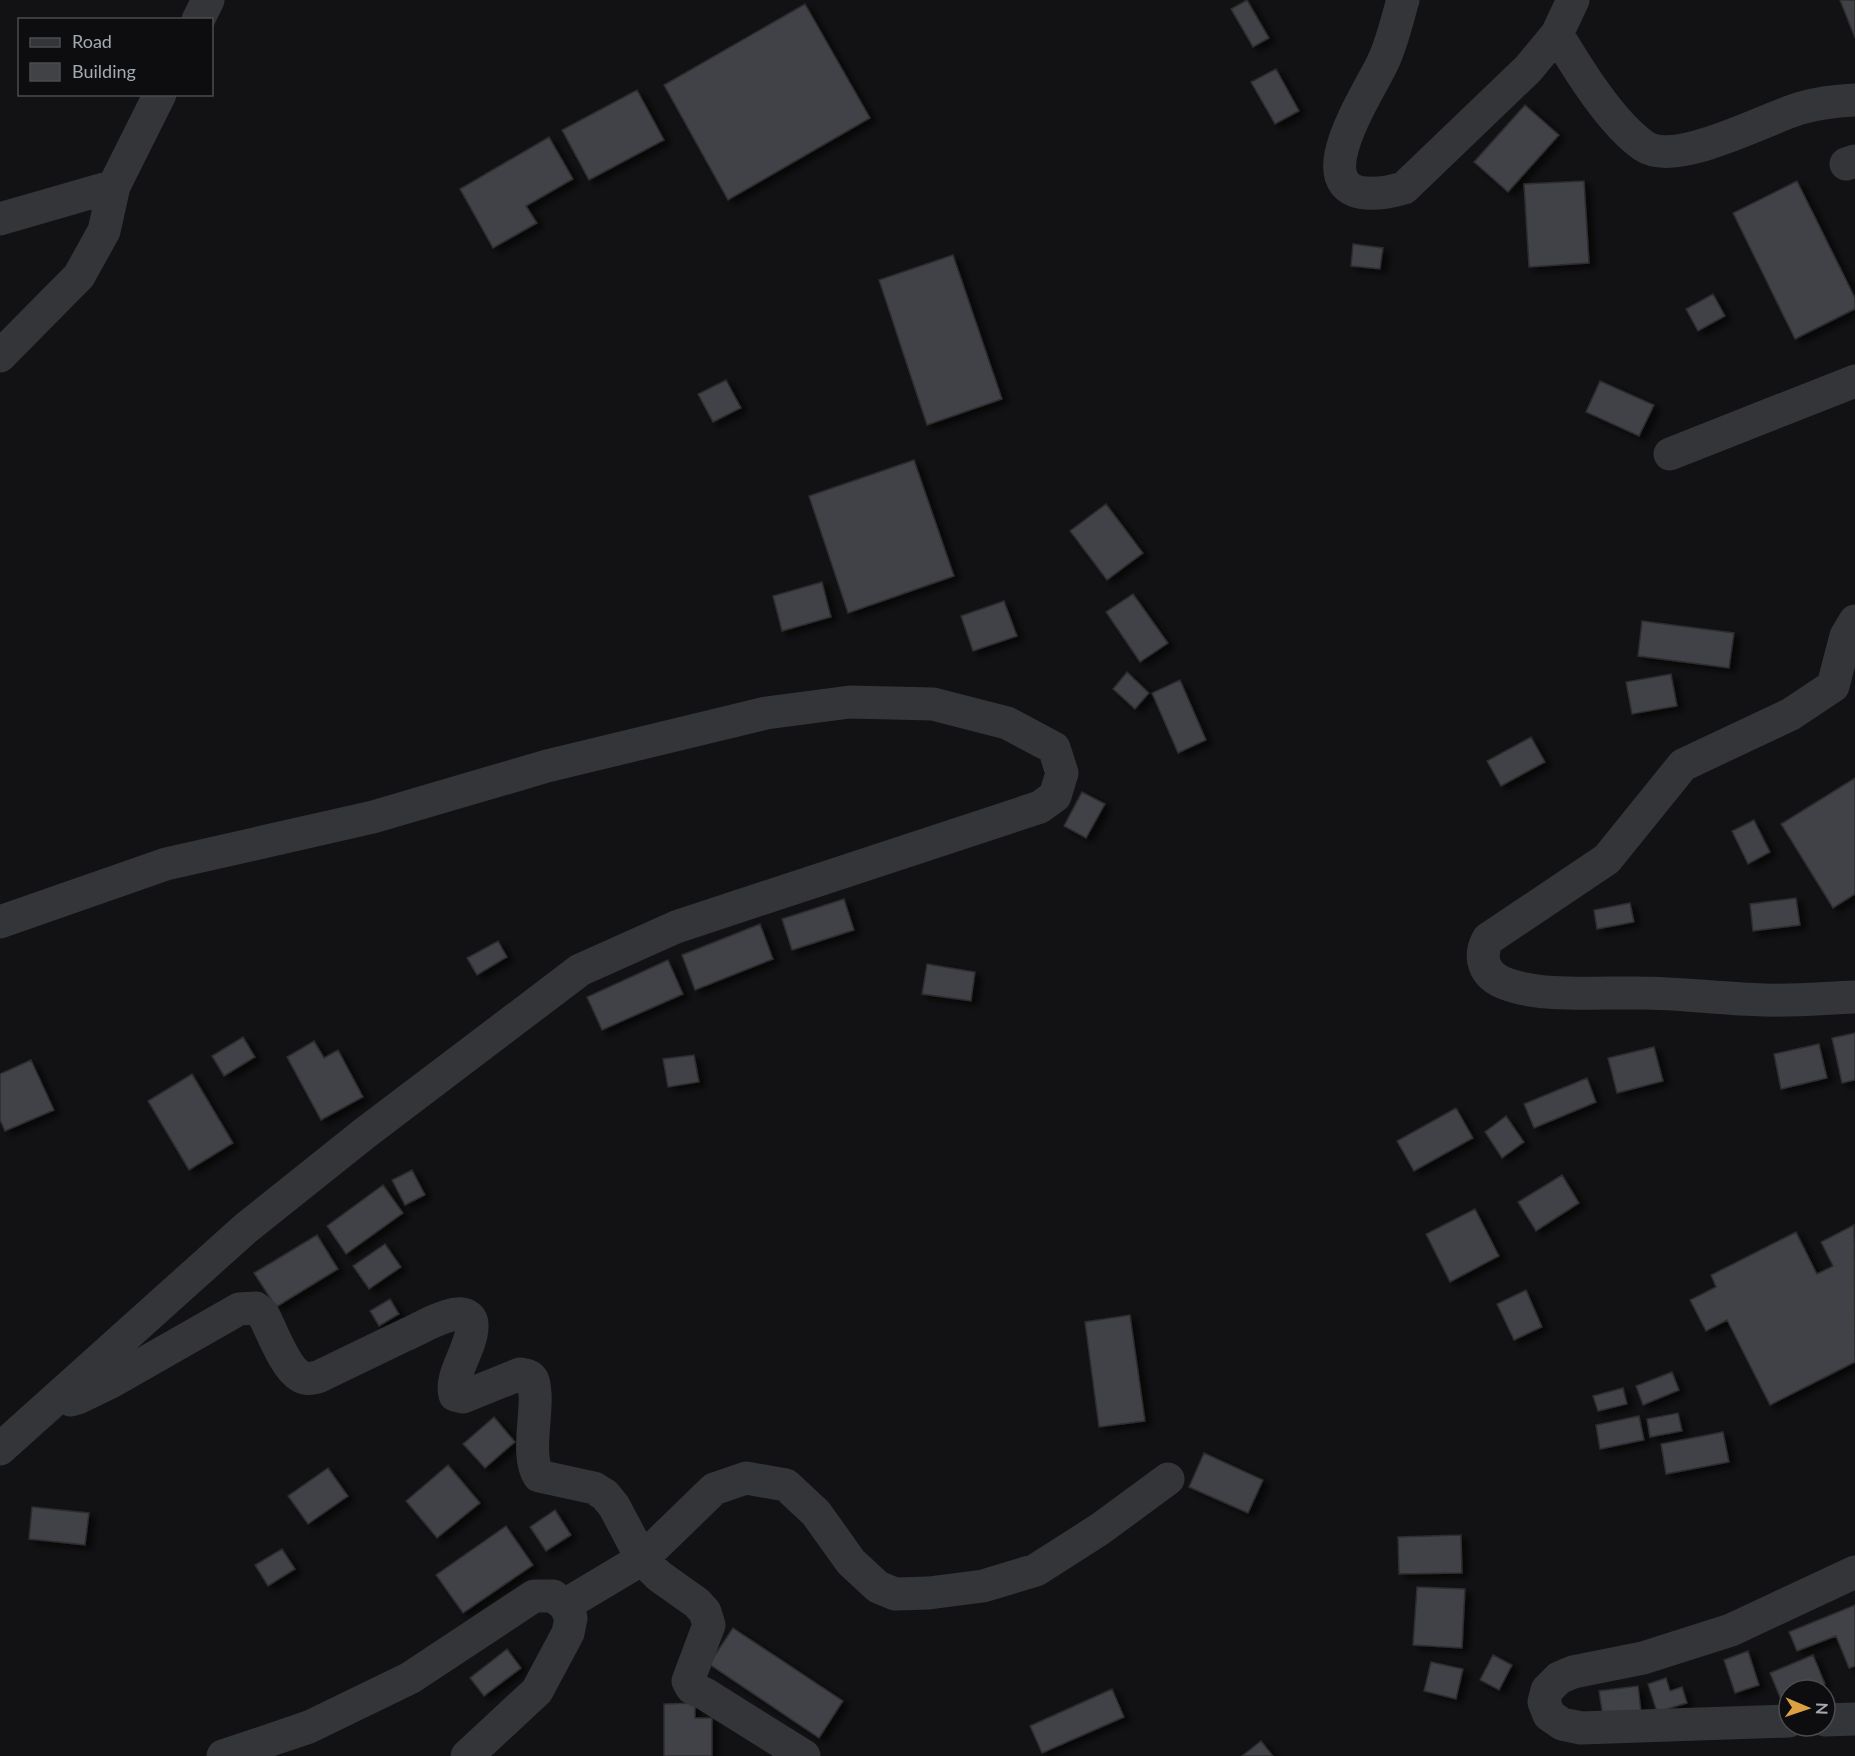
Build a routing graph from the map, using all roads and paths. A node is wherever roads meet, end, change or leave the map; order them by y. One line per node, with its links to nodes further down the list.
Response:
1 (208, 0): 4 (street)
2 (1403, 0): 5 (street)
3 (1573, 0): 5 (street)
4 (199, 18)
5 (1557, 34): 7 (street)
6 (159, 96): 8 (street)
7 (1855, 100)
8 (114, 186): 9 (street); 10 (street)
9 (0, 219)
10 (0, 356)
11 (1855, 381): 12 (street)
12 (1670, 454)
13 (1855, 621): 15 (street)
14 (0, 922): 16 (street)
15 (1855, 997)
16 (51, 1405): 17 (street); 19 (street)
17 (0, 1449)
18 (1168, 1479): 19 (street)
19 (642, 1559): 21 (street); 27 (street)
20 (1855, 1572): 24 (street)
21 (565, 1605): 25 (street); 26 (street)
22 (1855, 1719): 23 (street)
23 (1837, 1720)
24 (1777, 1721)
25 (223, 1756)
26 (467, 1756)
27 (804, 1756)

